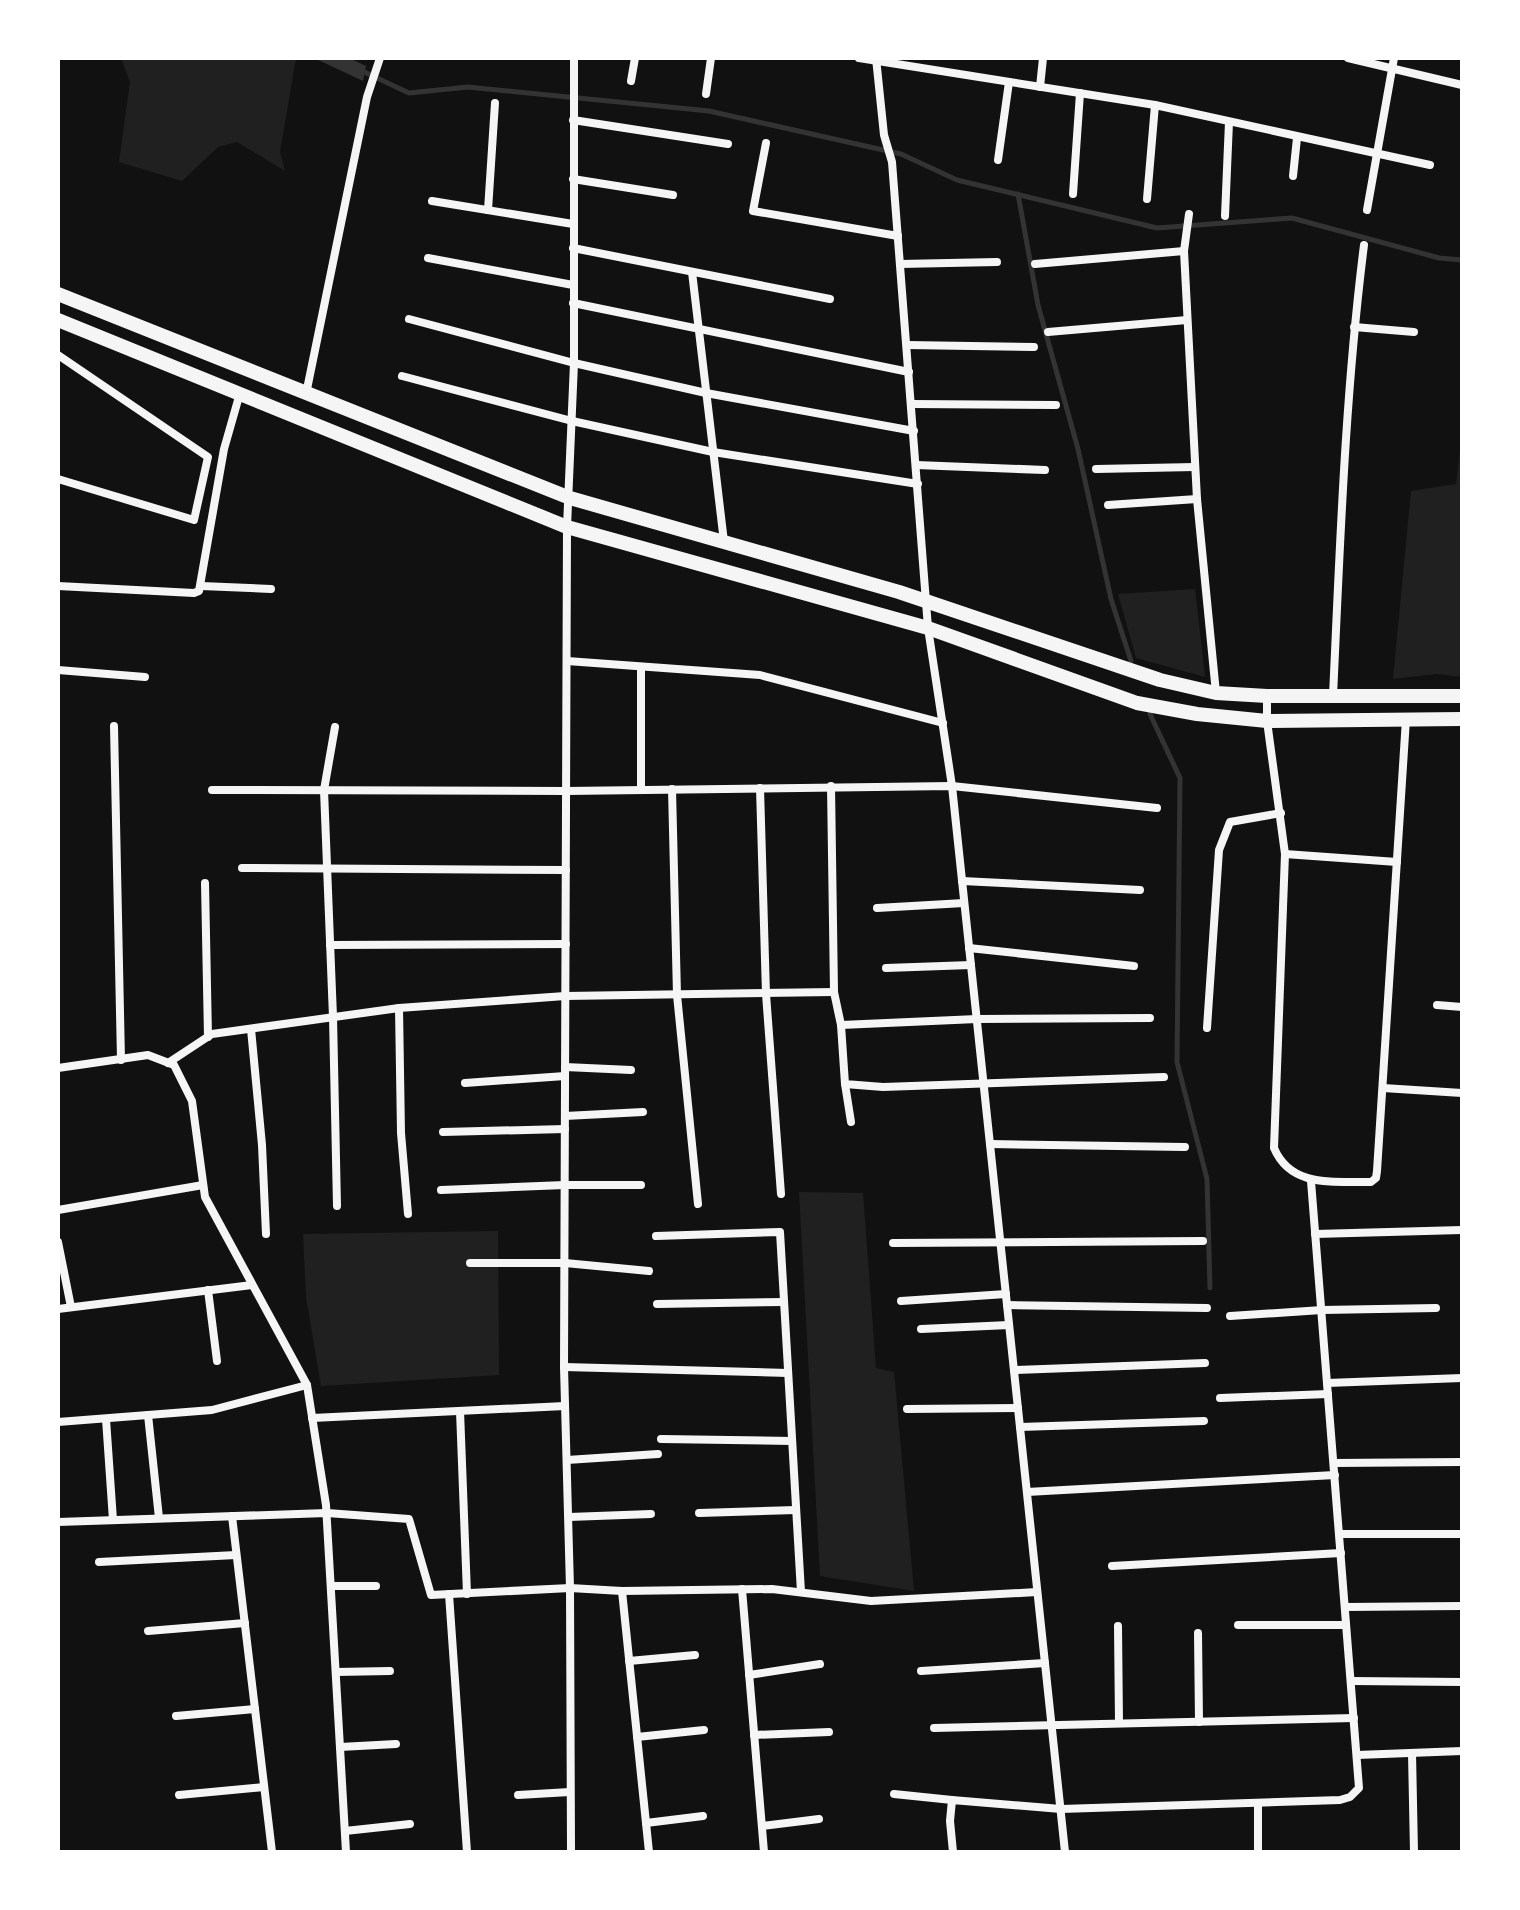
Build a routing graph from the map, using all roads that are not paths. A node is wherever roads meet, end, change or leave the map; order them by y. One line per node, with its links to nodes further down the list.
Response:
1 (380, 58): 66 (street)
2 (574, 58): 19 (street)
3 (635, 58): 11 (street)
4 (711, 58): 16 (street)
5 (859, 58): 9 (street)
6 (1043, 58): 14 (street)
7 (1348, 58): 10 (street)
8 (1394, 58): 10 (street)
9 (876, 59): 12 (street); 38 (street)
10 (1392, 69): 13 (street); 24 (street)
11 (631, 81)
12 (1009, 82): 14 (street); 25 (street)
13 (1462, 85)
14 (1040, 87): 15 (street)
15 (1080, 93): 18 (street); 29 (street)
16 (706, 94)
17 (495, 103): 33 (street)
18 (1155, 105): 20 (street); 31 (street)
19 (573, 120): 23 (street); 28 (street)
20 (1229, 122): 21 (street); 36 (street)
21 (1297, 138): 24 (street); 27 (street)
22 (766, 143): 38 (street)
23 (728, 144)
24 (1375, 155): 26 (street); 34 (street)
25 (998, 160)
26 (1430, 165)
27 (1293, 176)
28 (573, 179): 30 (street); 37 (street)
29 (1073, 194)
30 (673, 195)
31 (1147, 199)
32 (432, 201): 33 (street)
33 (488, 210): 37 (street)
34 (1367, 210)
35 (1189, 214): 41 (street)
36 (1225, 216)
37 (573, 224): 40 (street)
38 (898, 236): 44 (street)
39 (1364, 245): 54 (street)
40 (573, 248): 46 (street); 47 (street)
41 (1184, 251): 45 (street); 53 (street)
42 (428, 258): 47 (street)
43 (997, 262): 44 (street)
44 (900, 264): 58 (street)
45 (1035, 264)
46 (692, 272): 49 (street); 55 (street)
47 (573, 285): 50 (street)
48 (58, 294): 66 (main road)
49 (830, 299)
50 (573, 303): 55 (street); 61 (street)
51 (409, 319): 61 (street)
52 (58, 320): 64 (main road)
53 (1187, 320): 56 (street); 73 (street)
54 (1354, 327): 57 (street); 94 (street)
55 (699, 330): 62 (street); 65 (street)
56 (1048, 332)
57 (1414, 332)
58 (907, 345): 59 (street); 62 (street)
59 (1034, 347)
60 (58, 355): 76 (street)
61 (574, 363): 65 (street); 69 (street)
62 (909, 372): 67 (street)
63 (402, 376): 69 (street)
64 (240, 393): 81 (main road); 84 (street)
65 (706, 393): 70 (street); 71 (street)
66 (306, 394): 78 (main road)
67 (911, 404): 68 (street); 70 (street)
68 (1056, 405)
69 (572, 421): 71 (street); 78 (street)
70 (914, 431): 72 (street)
71 (713, 452): 77 (street); 82 (street)
72 (916, 465): 75 (street); 77 (street)
73 (1195, 467): 74 (street); 79 (street)
74 (1096, 469)
75 (1045, 470)
76 (58, 479)
77 (918, 484): 86 (street)
78 (570, 498): 81 (street); 82 (main road)
79 (1197, 499): 80 (street); 92 (street)
80 (1108, 505)
81 (567, 527): 87 (main road); 88 (street)
82 (724, 542): 86 (main road)
83 (58, 586): 84 (street)
84 (201, 586): 85 (street)
85 (271, 589)
86 (927, 602): 87 (street); 92 (main road)
87 (928, 628): 98 (main road); 99 (street)
88 (567, 661): 89 (street); 109 (street)
89 (641, 667): 99 (street); 108 (street)
90 (58, 670): 91 (street)
91 (145, 677)
92 (1216, 693): 93 (main road)
93 (1267, 696): 94 (main road); 98 (street)
94 (1333, 696): 95 (main road)
95 (1462, 696)
96 (1406, 718): 97 (main road); 98 (main road); 113 (street)
97 (1462, 719)
98 (1267, 721): 111 (street)
99 (943, 723): 103 (street)
100 (114, 726): 142 (street)
101 (335, 727): 107 (street)
102 (831, 786): 103 (street); 104 (street); 128 (street)
103 (952, 786): 110 (street); 117 (street)
104 (760, 788): 105 (street); 129 (street)
105 (672, 789): 108 (street); 130 (street)
106 (212, 790): 107 (street)
107 (324, 790): 109 (street); 115 (street)
108 (641, 790): 109 (street)
109 (566, 791): 116 (street)
110 (1157, 808)
111 (1281, 813): 112 (street); 139 (street)
112 (1285, 854): 113 (street); 160 (street)
113 (1397, 862): 151 (street)
114 (242, 868): 115 (street)
115 (327, 869): 116 (street); 123 (street)
116 (566, 870): 122 (street)
117 (962, 881): 119 (street); 120 (street)
118 (205, 883): 141 (street)
119 (1140, 890)
120 (964, 903): 121 (street); 124 (street)
121 (877, 908)
122 (566, 944): 123 (street); 131 (street)
123 (330, 945): 135 (street)
124 (969, 948): 125 (street); 126 (street)
125 (971, 965): 127 (street); 137 (street)
126 (1134, 966)
127 (886, 968)
128 (834, 992): 129 (street); 138 (street)
129 (766, 994): 130 (street); 165 (street)
130 (677, 995): 131 (street); 166 (street)
131 (565, 996): 134 (street); 146 (street)
132 (1437, 1005): 133 (street)
133 (1462, 1007)
134 (399, 1008): 135 (street); 169 (street)
135 (333, 1017): 140 (street); 167 (street)
136 (1150, 1018): 137 (street)
137 (977, 1019): 138 (street); 148 (street)
138 (841, 1025): 150 (street)
139 (1207, 1028)
140 (251, 1029): 141 (street); 171 (street)
141 (208, 1037): 143 (street)
142 (121, 1060): 143 (street); 144 (street)
143 (168, 1063): 161 (street)
144 (58, 1068)
145 (631, 1070): 146 (street)
146 (565, 1071): 149 (street); 154 (street)
147 (1164, 1077): 148 (street)
148 (983, 1082): 150 (street); 158 (street)
149 (465, 1083)
150 (845, 1084): 155 (street)
151 (1383, 1088): 152 (street); 160 (street)
152 (1462, 1093)
153 (643, 1112): 154 (street)
154 (565, 1116): 156 (street)
155 (851, 1122)
156 (565, 1129): 157 (street); 162 (street)
157 (443, 1132)
158 (990, 1144): 159 (street); 177 (street)
159 (1185, 1147)
160 (1311, 1181): 172 (street)
161 (203, 1185): 168 (street); 181 (street)
162 (565, 1185): 163 (street); 164 (street); 179 (street)
163 (641, 1185)
164 (441, 1190)
165 (781, 1194)
166 (698, 1204)
167 (337, 1206)
168 (58, 1210)
169 (408, 1214)
170 (1462, 1230): 172 (street)
171 (266, 1234)
172 (1315, 1234): 192 (street)
173 (656, 1236): 185 (street)
174 (1203, 1241): 177 (street)
175 (58, 1242): 188 (street)
176 (893, 1243): 177 (street)
177 (1000, 1243): 183 (street)
178 (470, 1263): 179 (street)
179 (565, 1263): 180 (street); 198 (street)
180 (649, 1271)
181 (252, 1285): 182 (street); 203 (street)
182 (208, 1290): 188 (street); 196 (street)
183 (1006, 1294): 184 (street); 187 (street)
184 (901, 1301)
185 (784, 1302): 186 (street); 200 (street)
186 (657, 1304)
187 (1007, 1305): 189 (street); 194 (street)
188 (71, 1307): 191 (street)
189 (1207, 1308)
190 (1436, 1308): 192 (street)
191 (58, 1309)
192 (1322, 1310): 193 (street); 202 (street)
193 (1230, 1316)
194 (1009, 1325): 195 (street); 199 (street)
195 (921, 1329)
196 (217, 1361)
197 (1205, 1363): 199 (street)
198 (564, 1367): 200 (street); 206 (street)
199 (1014, 1370): 207 (street)
200 (788, 1373): 217 (street)
201 (1462, 1378): 202 (street)
202 (1327, 1383): 204 (street)
203 (307, 1385): 210 (street); 211 (street)
204 (1328, 1394): 205 (street); 221 (street)
205 (1220, 1398)
206 (565, 1406): 209 (street); 219 (street)
207 (1018, 1408): 208 (street); 215 (street)
208 (907, 1409)
209 (460, 1411): 211 (street); 247 (street)
210 (148, 1415): 212 (street); 230 (street)
211 (312, 1418): 225 (street)
212 (106, 1419): 214 (street); 231 (street)
213 (1204, 1421): 215 (street)
214 (58, 1422)
215 (1020, 1427): 223 (street)
216 (661, 1439): 217 (street)
217 (792, 1441): 224 (street)
218 (658, 1454): 219 (street)
219 (567, 1460): 229 (street)
220 (1462, 1462): 221 (street)
221 (1334, 1463): 222 (street)
222 (1335, 1475): 223 (street); 233 (street)
223 (1027, 1492): 245 (street)
224 (796, 1510): 226 (street); 244 (street)
225 (327, 1513): 228 (street); 239 (street); 246 (street)
226 (699, 1513)
227 (651, 1514): 229 (street)
228 (232, 1516): 230 (street); 236 (street)
229 (569, 1517): 241 (street)
230 (159, 1518): 231 (street)
231 (113, 1520): 232 (street)
232 (58, 1522)
233 (1339, 1534): 234 (street); 235 (street)
234 (1462, 1534)
235 (1341, 1553): 238 (street); 249 (street)
236 (236, 1555): 237 (street); 250 (street)
237 (99, 1562)
238 (1112, 1566)
239 (331, 1586): 240 (street); 262 (street)
240 (376, 1586)
241 (570, 1588): 243 (street); 247 (street); 283 (street)
242 (742, 1589): 243 (street); 244 (street); 263 (street)
243 (622, 1591): 257 (street)
244 (801, 1592): 245 (street)
245 (1037, 1592): 258 (street)
246 (449, 1594): 247 (street); 298 (street)
247 (467, 1594)
248 (1462, 1606): 249 (street)
249 (1345, 1607): 252 (street)
250 (245, 1623): 254 (street); 266 (street)
251 (1238, 1625): 252 (street)
252 (1346, 1625): 264 (street)
253 (1118, 1626): 270 (street)
254 (148, 1631)
255 (1198, 1633): 269 (street)
256 (695, 1655): 257 (street)
257 (629, 1661): 276 (street)
258 (1045, 1663): 261 (street); 271 (street)
259 (820, 1664): 263 (street)
260 (390, 1671): 262 (street)
261 (921, 1671)
262 (336, 1672): 278 (street)
263 (749, 1675): 275 (street)
264 (1351, 1681): 265 (street); 268 (street)
265 (1462, 1682)
266 (255, 1709): 267 (street); 282 (street)
267 (176, 1716)
268 (1354, 1718): 269 (street); 281 (street)
269 (1199, 1722): 270 (street)
270 (1119, 1723): 271 (street)
271 (1051, 1724): 272 (street); 289 (street)
272 (934, 1728)
273 (704, 1730): 276 (street)
274 (829, 1732): 275 (street)
275 (754, 1735): 294 (street)
276 (637, 1737): 292 (street)
277 (396, 1744): 278 (street)
278 (340, 1747): 295 (street)
279 (1462, 1751): 280 (street)
280 (1412, 1753): 281 (street); 305 (street)
281 (1357, 1755): 288 (street)
282 (264, 1787): 285 (street); 296 (street)
283 (570, 1792): 286 (street); 299 (street)
284 (894, 1794): 287 (street)
285 (179, 1795)
286 (518, 1795)
287 (952, 1800): 289 (street); 302 (street)
288 (1258, 1803): 289 (street); 304 (street)
289 (1061, 1809): 303 (street)
290 (703, 1816): 292 (street)
291 (819, 1819): 294 (street)
292 (646, 1823): 300 (street)
293 (410, 1824): 295 (street)
294 (762, 1826): 301 (street)
295 (345, 1831): 297 (street)
296 (272, 1852)
297 (346, 1852)
298 (467, 1852)
299 (571, 1852)
300 (649, 1852)
301 (764, 1852)
302 (953, 1852)
303 (1065, 1852)
304 (1258, 1852)
305 (1414, 1852)

